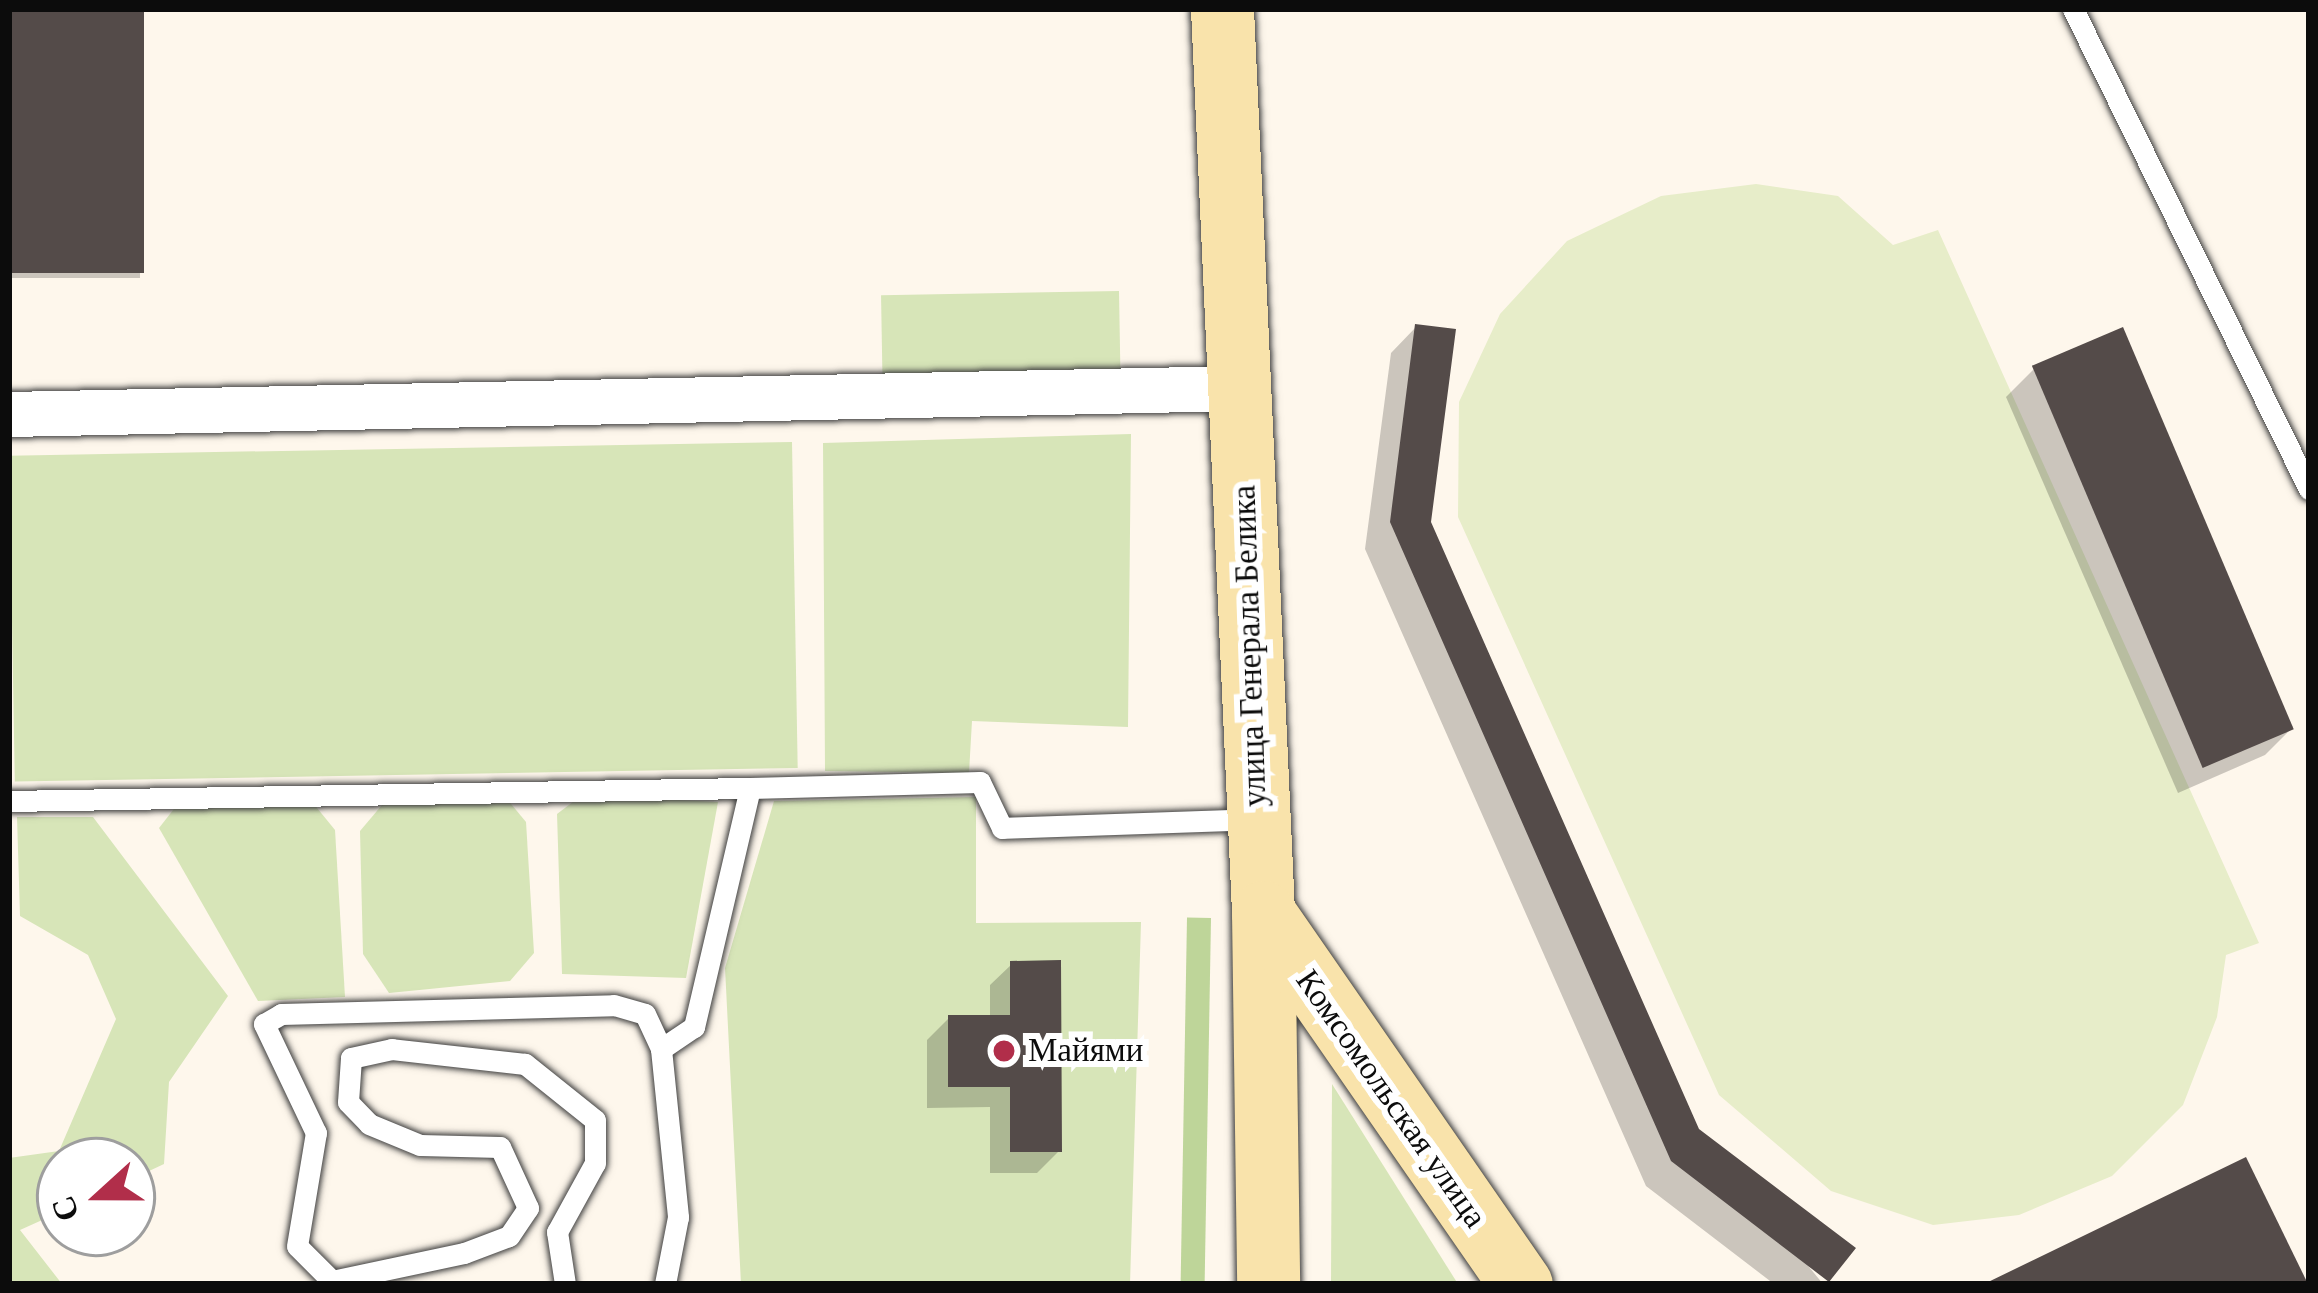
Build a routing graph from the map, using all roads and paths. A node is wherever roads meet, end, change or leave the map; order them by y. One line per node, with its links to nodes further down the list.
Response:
1 (1222, 9): 3 (main road, улица Генерала Белика)
2 (2073, 9): 5 (lane)
3 (1240, 388): 4 (street); 8 (main road, улица Генерала Белика)
4 (9, 414)
5 (2309, 489)
6 (750, 788): 7 (lane); 8 (lane); 10 (lane)
7 (9, 801)
8 (1256, 819): 9 (main road, улица Генерала Белика)
9 (1263, 912): 13 (main road, улица Генерала Белика); 14 (main road, Комсомольская улица)
10 (661, 1049): 11 (lane); 12 (lane)
11 (566, 1284)
12 (665, 1284)
13 (1268, 1284)
14 (1521, 1284)

